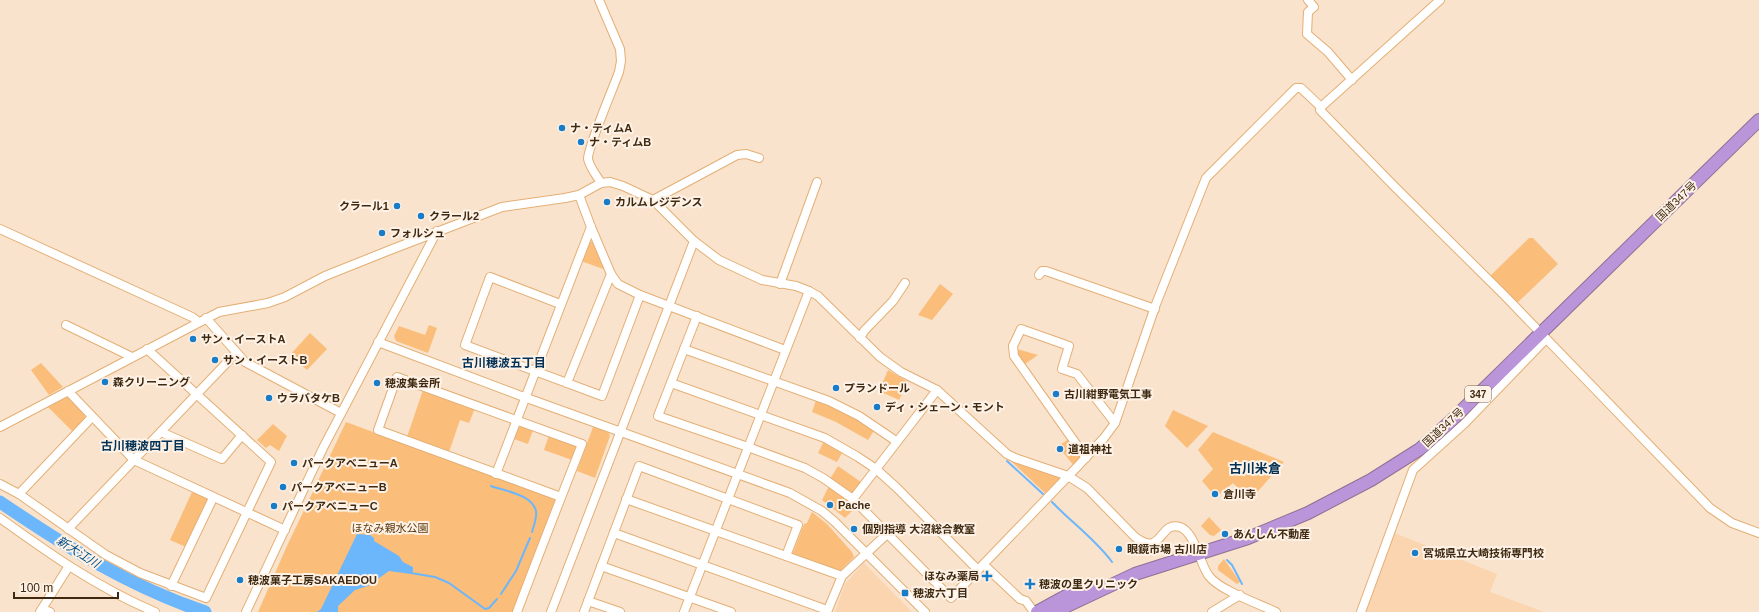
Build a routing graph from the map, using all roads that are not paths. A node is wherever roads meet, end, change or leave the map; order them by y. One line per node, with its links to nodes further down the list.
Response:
1 (598, 0): 9 (street)
2 (1308, 0): 4 (street)
3 (1440, 0): 4 (street)
4 (1352, 80): 5 (street)
5 (1321, 107): 24 (street); 29 (street)
6 (1759, 120): 29 (highway, 国道347号 / 347)
7 (759, 158): 11 (street)
8 (817, 182): 19 (street)
9 (601, 183): 10 (street); 11 (street)
10 (579, 195): 12 (street); 14 (street)
11 (654, 200): 15 (street)
12 (591, 227): 16 (street); 22 (street)
13 (0, 229): 27 (street)
14 (437, 231): 26 (street); 31 (street)
15 (694, 241): 19 (street); 23 (street)
16 (611, 274): 21 (street); 39 (street)
17 (1039, 275): 24 (street)
18 (905, 283): 30 (street)
19 (780, 284): 20 (street)
20 (808, 291): 30 (street); 34 (street)
21 (640, 295): 23 (street); 39 (street)
22 (560, 304): 37 (street); 37 (street)
23 (668, 305): 25 (street); 51 (street)
24 (1155, 309): 49 (street)
25 (697, 316): 33 (street); 34 (street)
26 (206, 318): 27 (street); 35 (street)
27 (199, 322): 32 (street)
28 (66, 325): 36 (street)
29 (1544, 336): 74 (street); 78 (highway, 国道347号 / 347); 105 (street)
30 (860, 338): 41 (street)
31 (378, 342): 44 (street); 45 (street)
32 (147, 349): 36 (street); 43 (street)
33 (684, 349): 38 (street); 40 (street)
34 (785, 350): 38 (street)
35 (236, 353): 43 (street); 45 (street)
36 (132, 357): 42 (street)
37 (534, 371): 39 (street); 44 (street)
38 (773, 380): 46 (street); 54 (street)
39 (567, 383)
40 (671, 383): 46 (street); 55 (street)
41 (937, 390): 54 (street); 61 (street)
42 (68, 391): 47 (street); 50 (street)
43 (197, 395): 52 (street); 53 (street)
44 (524, 397): 48 (street); 51 (street)
45 (341, 413): 72 (street)
46 (760, 414): 55 (street); 58 (street)
47 (92, 418): 57 (street); 63 (street)
48 (516, 419): 59 (street); 59 (street); 64 (street)
49 (1115, 423): 56 (street); 56 (street)
50 (0, 427)
51 (620, 431): 60 (street); 95 (street)
52 (160, 432): 53 (street); 57 (street)
53 (242, 435): 69 (street)
54 (896, 441): 58 (street)
55 (748, 447): 60 (street); 68 (street)
56 (1086, 458): 61 (street)
57 (134, 460): 65 (street); 71 (street)
58 (876, 469): 68 (street); 83 (street)
59 (496, 474): 64 (street)
60 (738, 474): 67 (street); 77 (street)
61 (1068, 476): 78 (street); 83 (street)
62 (0, 484): 63 (street)
63 (19, 494): 71 (street)
64 (562, 497): 94 (street)
65 (213, 498): 69 (street); 86 (street)
66 (626, 499): 67 (street); 73 (street); 75 (street)
67 (728, 499): 73 (street); 79 (street)
68 (853, 499): 76 (street)
69 (247, 513): 72 (street); 86 (street)
70 (0, 518): 81 (street)
71 (68, 528): 86 (street)
72 (284, 530): 93 (street)
73 (716, 531): 79 (street); 80 (street)
74 (1759, 532)
75 (614, 533): 80 (street); 82 (street)
76 (887, 534): 77 (street); 83 (street)
77 (867, 552): 85 (street); 100 (street)
78 (1200, 554): 84 (highway, 国道347号 / 347); 87 (street)
79 (786, 556): 85 (street)
80 (702, 565): 88 (street); 91 (street)
81 (69, 566): 90 (street); 92 (street)
82 (601, 566): 88 (street); 89 (street)
83 (981, 567): 101 (street)
84 (1135, 574): 101 (highway, 国道347号 / 347); 102 (highway, 国道347号 / 347)
85 (842, 576): 91 (street)
86 (172, 586)
87 (1240, 595): 103 (street); 104 (street)
88 (690, 597): 98 (street); 99 (street)
89 (588, 601): 96 (street); 97 (street)
90 (44, 611)
91 (827, 611)
92 (155, 612)
93 (246, 612)
94 (517, 612)
95 (551, 612)
96 (584, 612)
97 (620, 612)
98 (684, 612)
99 (731, 612)
100 (925, 612)
101 (1036, 612)
102 (1054, 612)
103 (1212, 612)
104 (1276, 612)
105 (1361, 612)

